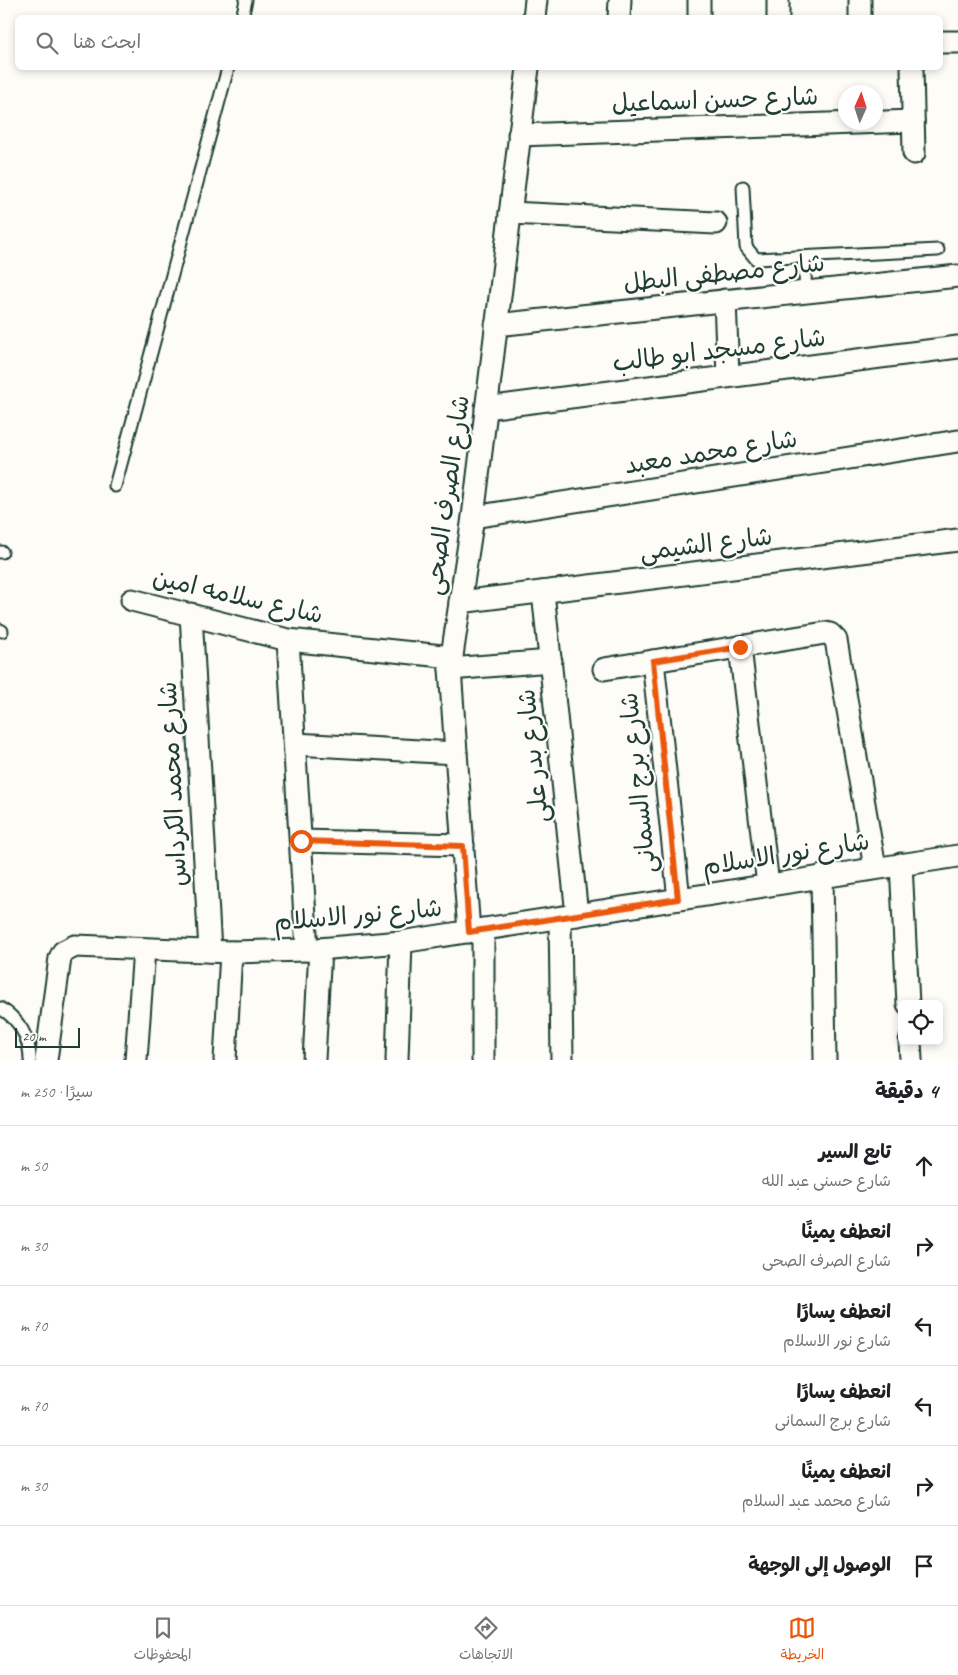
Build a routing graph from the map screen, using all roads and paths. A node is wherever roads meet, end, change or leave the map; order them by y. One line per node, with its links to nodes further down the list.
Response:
1 (246, 0): 7 (lane)
2 (536, 0): 8 (street)
3 (620, 0): 9 (street)
4 (699, 0): 10 (street)
5 (778, 0): 11 (street)
6 (860, 0): 12 (street)
7 (243, 15)
8 (534, 15)
9 (619, 15)
10 (699, 15)
11 (778, 15)
12 (860, 15)
13 (943, 42): 14 (street)
14 (958, 42)
15 (227, 70): 34 (lane)
16 (528, 70): 19 (street, شارع الصرف الصحى)
17 (912, 70): 18 (street)
18 (913, 121): 19 (street, شارع حسن اسماعيل); 20 (street)
19 (519, 134): 22 (street, شارع الصرف الصحى)
20 (914, 153)
21 (743, 187): 25 (lane)
22 (510, 213): 23 (street); 29 (street, شارع الصرف الصحى)
23 (716, 223)
24 (938, 250): 25 (lane)
25 (804, 258): 27 (lane)
26 (958, 276): 27 (street, شارع مصطفى البطل)
27 (806, 292): 28 (street, شارع مصطفى البطل)
28 (725, 300): 29 (street, شارع مصطفى البطل); 31 (street)
29 (496, 325): 32 (street, شارع الصرف الصحى)
30 (958, 348): 31 (street, شارع مسجد ابو طالب)
31 (728, 376): 32 (street, شارع مسجد ابو طالب)
32 (486, 408): 35 (street, شارع الصرف الصحى)
33 (958, 441): 35 (street, شارع محمد معبد)
34 (115, 486)
35 (473, 517): 39 (street, شارع الصرف الصحى)
36 (958, 540): 37 (street, شارع الشيمى)
37 (543, 592): 39 (street, شارع الشيمى); 43 (street, شارع بدر على)
38 (132, 600): 40 (street, شارع سلامه امين)
39 (460, 602): 45 (street, شارع الصرف الصحى)
40 (191, 614): 41 (street, شارع سلامه امين); 62 (street, شارع محمد الكرداس)
41 (288, 640): 45 (street, شارع سلامه امين); 47 (street)
42 (740, 647): 44 (street); 53 (street); 55 (street)
43 (551, 661): 45 (street, شارع سلامه امين); 57 (street, شارع بدر على)
44 (653, 661): 46 (street); 56 (street, شارع برج السمانى)
45 (451, 663): 48 (street, شارع الصرف الصحى)
46 (604, 669)
47 (295, 744): 48 (street); 49 (street)
48 (456, 753): 50 (street, شارع الصرف الصحى)
49 (301, 841): 50 (street); 61 (street)
50 (463, 846): 58 (street, شارع الصرف الصحى)
51 (958, 856): 52 (street, شارع نور الاسلام)
52 (900, 864): 53 (street, شارع نور الاسلام); 63 (street)
53 (875, 868): 54 (street, شارع نور الاسلام)
54 (822, 876): 55 (street, شارع نور الاسلام); 74 (street)
55 (768, 884): 56 (street, شارع نور الاسلام)
56 (678, 899): 57 (street, شارع نور الاسلام)
57 (569, 916): 58 (street, شارع نور الاسلام); 73 (street, شارع بدر على)
58 (476, 930): 59 (street, شارع نور الاسلام); 72 (street, شارع الصرف الصحى)
59 (401, 942): 61 (street, شارع نور الاسلام); 71 (street)
60 (144, 949): 62 (street, شارع نور الاسلام); 67 (street, شارع نور الاسلام); 68 (street)
61 (314, 949): 62 (street, شارع نور الاسلام); 70 (street)
62 (220, 951): 69 (street, شارع محمد الكرداس)
63 (908, 1000)
64 (0, 1008): 66 (lane)
65 (910, 1045): 75 (street)
66 (30, 1060)
67 (46, 1060)
68 (136, 1060)
69 (225, 1060)
70 (314, 1060)
71 (397, 1060)
72 (483, 1060)
73 (562, 1060)
74 (825, 1060)
75 (911, 1060)

